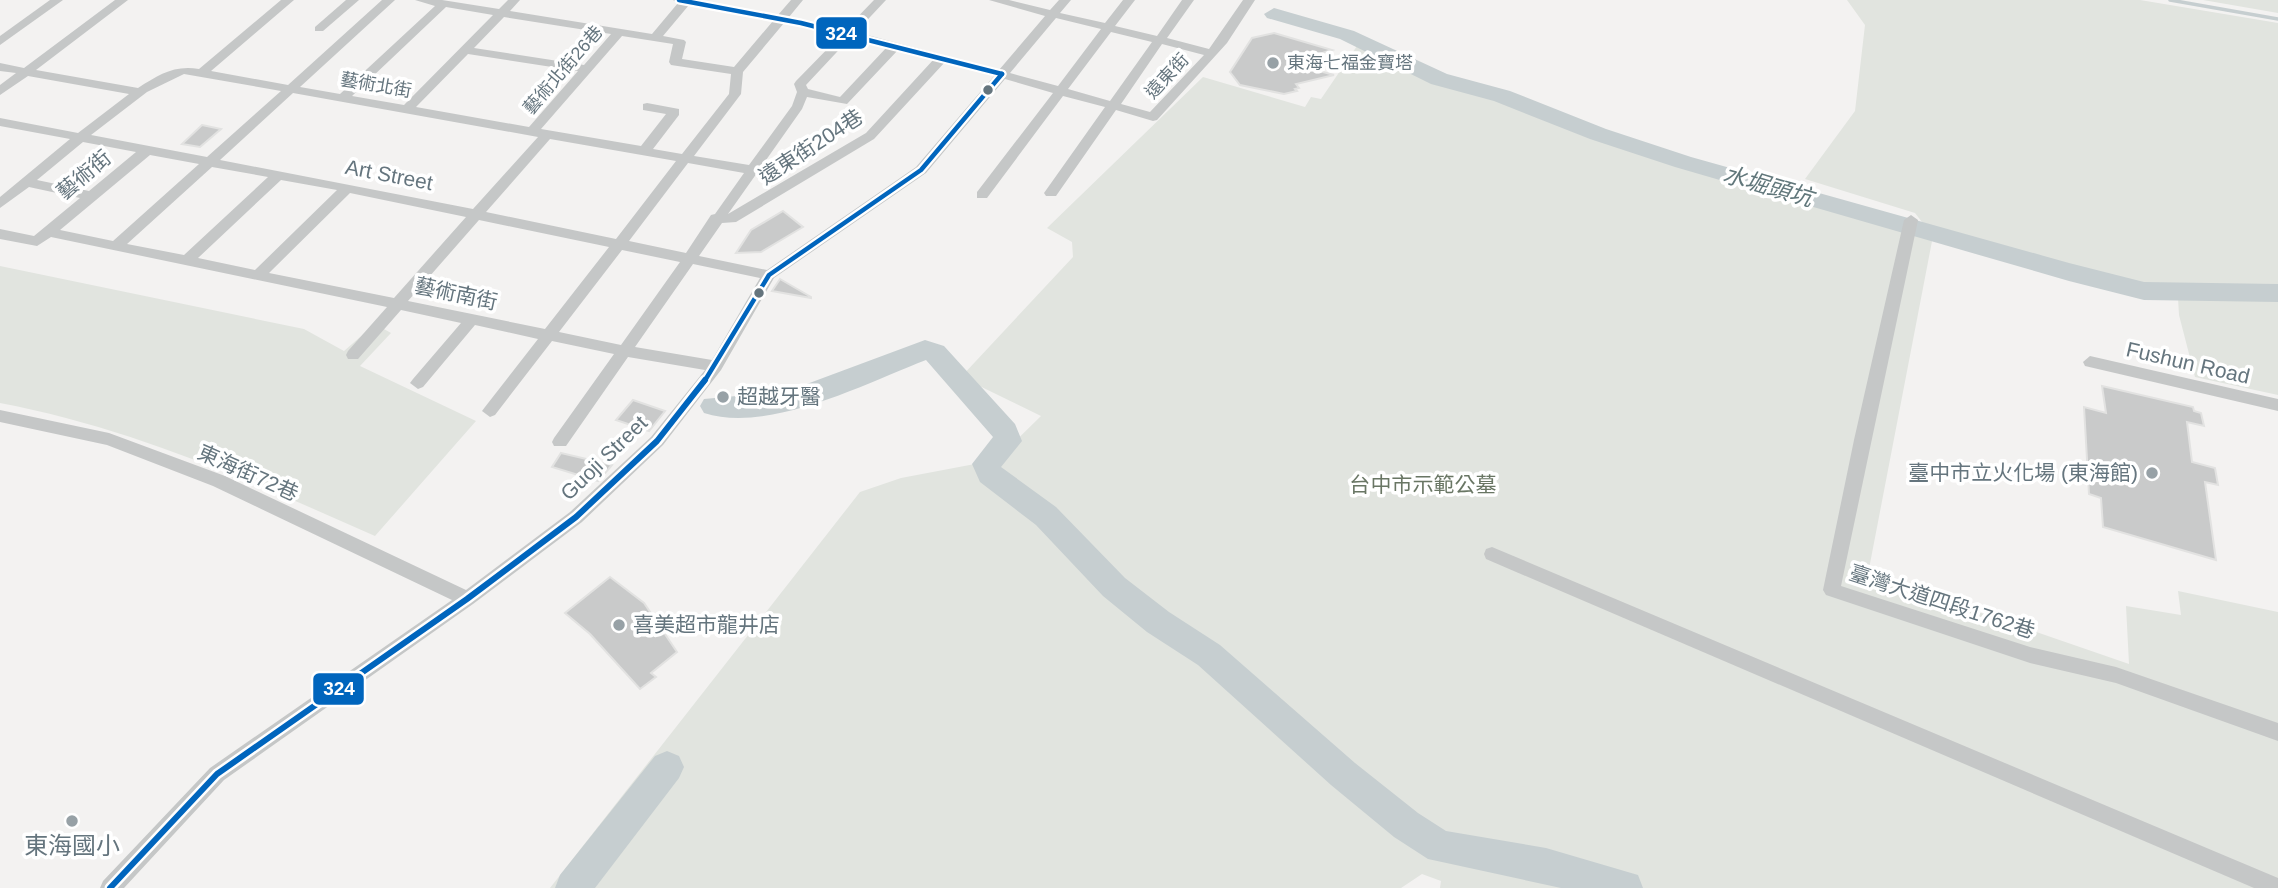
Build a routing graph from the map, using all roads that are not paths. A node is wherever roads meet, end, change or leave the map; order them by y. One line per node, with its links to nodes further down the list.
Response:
1 (57, 0): 26 (street)
2 (122, 0): 35 (street)
3 (288, 0): 36 (street)
4 (354, 0): 15 (street); 22 (street)
5 (421, 0): 16 (street)
6 (514, 0): 18 (street)
7 (684, 0): 17 (street, 遠東街); 25 (street)
8 (797, 0): 20 (street)
9 (880, 0): 24 (street)
10 (995, 0): 19 (street)
11 (1065, 0): 19 (street, Guoji Street)
12 (1129, 0): 21 (street)
13 (1188, 0): 27 (street)
14 (1249, 0): 30 (street, 遠東街)
15 (386, 2): 39 (street)
16 (443, 4): 18 (street); 43 (street)
17 (748, 5): 20 (street, 遠東街)
18 (501, 13): 23 (street); 29 (street)
19 (1052, 15): 21 (street); 37 (street, Guoji Street)
20 (780, 17): 24 (street, 遠東街); 34 (street)
21 (1109, 28): 27 (street); 41 (street)
22 (319, 29)
23 (619, 32): 25 (street); 33 (street, 藝術北街26巷)
24 (850, 33): 28 (street, 遠東街); 38 (street)
25 (655, 38): 34 (street)
26 (1, 40)
27 (1160, 40): 30 (street); 44 (street)
28 (896, 45): 31 (street, 遠東街); 38 (street)
29 (465, 50): 33 (street); 46 (street)
30 (1212, 52): 44 (street, 遠東街)
31 (942, 58): 37 (street, 遠東街); 64 (street, 遠東街204巷)
32 (0, 67): 35 (street)
33 (586, 69): 48 (street, 藝術北街26巷)
34 (737, 71): 53 (street)
35 (25, 72): 40 (street); 42 (street)
36 (202, 73): 39 (street, 藝術北街); 42 (street, 藝術北街)
37 (1002, 75): 41 (street, 遠東街); 72 (street, Guoji Street)
38 (801, 88): 55 (street)
39 (292, 89): 43 (street, 藝術北街); 54 (street)
40 (0, 91)
41 (1060, 91): 44 (street, 遠東街); 60 (street)
42 (140, 92): 50 (street, 藝術北街)
43 (344, 97): 46 (street, 藝術北街)
44 (1115, 106): 59 (street)
45 (647, 107): 52 (street)
46 (408, 108): 48 (street, 藝術北街)
47 (0, 122): 50 (street, Art Street)
48 (533, 130): 49 (street, 藝術北街)
49 (548, 133): 52 (street, 藝術北街); 63 (street)
50 (83, 138): 51 (street, Art Street); 57 (street, 藝術北街)
51 (147, 150): 54 (street, Art Street); 61 (street, 藝術街)
52 (644, 151): 53 (street, 藝術北街)
53 (683, 158): 55 (street, 藝術北街); 68 (street)
54 (211, 162): 56 (street, Art Street); 69 (street)
55 (751, 170): 64 (street)
56 (278, 175): 58 (street, Art Street); 71 (street)
57 (27, 182): 61 (street); 62 (street, 藝術北街)
58 (347, 188): 63 (street, Art Street); 73 (street)
59 (1051, 193)
60 (982, 195)
61 (91, 196): 66 (street, 藝術街)
62 (0, 204)
63 (477, 215): 68 (street, Art Street); 74 (street)
64 (716, 218): 70 (street)
65 (1910, 226): 88 (street, 臺灣大道四段1762巷)
66 (48, 232): 67 (street, 藝術南街); 69 (street, 藝術南街)
67 (0, 234)
68 (618, 244): 70 (street, Art Street); 76 (street)
69 (117, 245): 71 (street, 藝術南街)
70 (688, 258): 72 (street, Art Street); 77 (street)
71 (188, 260): 73 (street, 藝術南街)
72 (769, 275): 80 (street, Guoji Street)
73 (257, 276): 74 (street, 藝術南街)
74 (398, 303): 75 (street, 藝術南街); 78 (street)
75 (472, 319): 76 (street, 藝術南街); 81 (street)
76 (548, 335): 77 (street, 藝術南街); 83 (street)
77 (624, 351): 80 (street, 藝術南街); 85 (street)
78 (353, 355)
79 (2090, 362): 82 (street, Fushun Road)
80 (716, 366): 87 (street, Guoji Street)
81 (418, 383)
82 (2278, 405)
83 (490, 411)
84 (0, 416): 87 (street, 東海街72巷)
85 (560, 442)
86 (1492, 554): 90 (street)
87 (467, 599): 89 (street, Guoji Street)
88 (2278, 732)
89 (110, 888)
90 (2278, 888)

